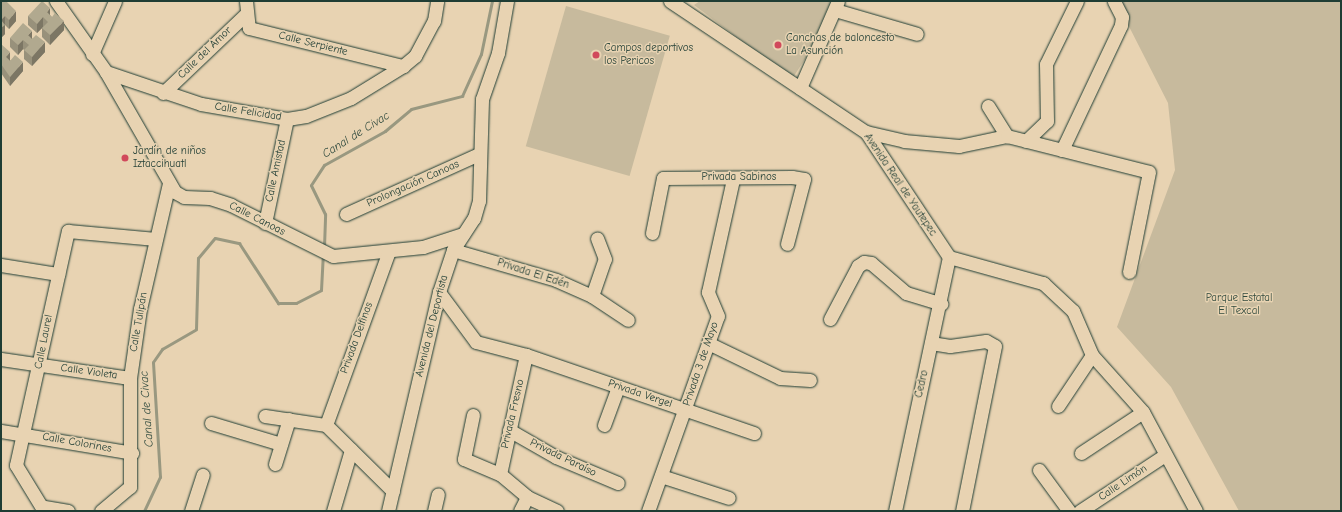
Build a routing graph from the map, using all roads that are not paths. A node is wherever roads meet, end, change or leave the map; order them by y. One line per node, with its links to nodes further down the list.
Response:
1 (56, 1): 11 (street, Calle Canoas)
2 (115, 1): 11 (street)
3 (437, 1): 12 (street, Calle Felicidad)
4 (507, 1): 22 (street, Avenida del Deportista)
5 (670, 1): 14 (street, Avenida Real de Yautepec)
6 (1077, 1): 20 (street)
7 (1114, 1): 21 (street)
8 (836, 5): 10 (street); 14 (street)
9 (246, 7): 12 (street, Calle Serpiente); 15 (street, Calle del Amor)
10 (917, 34)
11 (92, 54): 13 (street, Calle Canoas)
12 (404, 66): 17 (street, Calle Felicidad)
13 (106, 72): 15 (street, Calle Felicidad); 24 (street, Calle Canoas)
14 (800, 88): 18 (street, Avenida Real de Yautepec)
15 (163, 93): 17 (street, Calle Felicidad)
16 (988, 106): 19 (street)
17 (287, 119): 26 (street, Calle Amistad)
18 (866, 132): 19 (street); 34 (street, Avenida Real de Yautepec)
19 (1007, 136): 20 (street)
20 (1026, 141): 21 (street)
21 (1062, 150): 36 (street)
22 (480, 154): 25 (street, Prolongación Canoas); 28 (street, Avenida del Deportista)
23 (733, 179): 27 (street, Privada Sabinos); 31 (street, Privada Sabinos); 43 (street, Privada 3 de Mayo)
24 (168, 183): 26 (street, Calle Canoas); 30 (street, Calle Tulipán)
25 (346, 214)
26 (265, 223): 33 (street, Calle Canoas)
27 (652, 233)
28 (463, 234): 32 (street, Avenida del Deportista); 33 (street, Calle Canoas)
29 (597, 238): 39 (street)
30 (156, 239): 37 (street, Calle Laurel); 49 (street, Calle Tulipán)
31 (787, 244)
32 (453, 250): 38 (street, Avenida del Deportista); 39 (street, Privada El Edén)
33 (389, 251): 59 (street, Privada Delfinas)
34 (949, 257): 40 (street, Cedro); 46 (street)
35 (1, 265): 37 (street)
36 (1130, 272)
37 (58, 274): 48 (street, Calle Laurel)
38 (439, 292): 45 (street, Privada Vergel); 76 (street, Avenida del Deportista)
39 (592, 296): 42 (street, Privada El Edén)
40 (941, 304): 41 (street); 44 (street, Cedro)
41 (830, 319)
42 (628, 320)
43 (708, 343): 50 (street); 53 (street, Privada 3 de Mayo)
44 (931, 343): 89 (street, Cedro); 90 (street)
45 (526, 355): 51 (street, Privada Vergel); 61 (street, Privada Fresno)
46 (1092, 355): 52 (street); 54 (street)
47 (1, 359): 48 (street, Calle Violeta)
48 (40, 366): 49 (street, Calle Violeta); 64 (street, Calle Laurel)
49 (130, 378): 67 (street, Calle Tulipán)
50 (810, 380)
51 (618, 387): 53 (street, Privada Vergel); 60 (street)
52 (1058, 406)
53 (685, 410): 63 (street, Privada Vergel); 74 (street, Privada 3 de Mayo)
54 (1143, 412): 68 (street); 69 (street)
55 (473, 415): 72 (street)
56 (264, 416): 57 (street)
57 (289, 419): 59 (street); 65 (street)
58 (211, 423): 65 (street)
59 (326, 425): 66 (street)
60 (604, 425)
61 (509, 430): 72 (street, Privada Fresno); 75 (street, Privada Paraíso)
62 (1, 432): 64 (street, Calle Colorines)
63 (754, 433)
64 (22, 434): 67 (street, Calle Colorines); 80 (street, Calle Laurel)
65 (281, 444): 70 (street)
66 (351, 450): 76 (street); 83 (street)
67 (132, 453): 81 (street, Calle Tulipán)
68 (1082, 453)
69 (1165, 455): 92 (street, Calle Limón); 93 (street)
70 (275, 464)
71 (1039, 470): 91 (street)
72 (500, 474): 78 (street)
73 (203, 475): 82 (street)
74 (661, 476): 79 (street); 88 (street, Privada 3 de Mayo)
75 (618, 483)
76 (393, 491): 84 (street, Avenida del Deportista)
77 (438, 494): 85 (street)
78 (527, 497): 86 (street); 87 (street)
79 (729, 498)
80 (68, 511)
81 (101, 511)
82 (192, 511)
83 (332, 511)
84 (388, 511)
85 (434, 511)
86 (520, 511)
87 (557, 511)
88 (648, 511)
89 (895, 511)
90 (962, 511)
91 (1069, 511)
92 (1080, 511)
93 (1196, 511)

